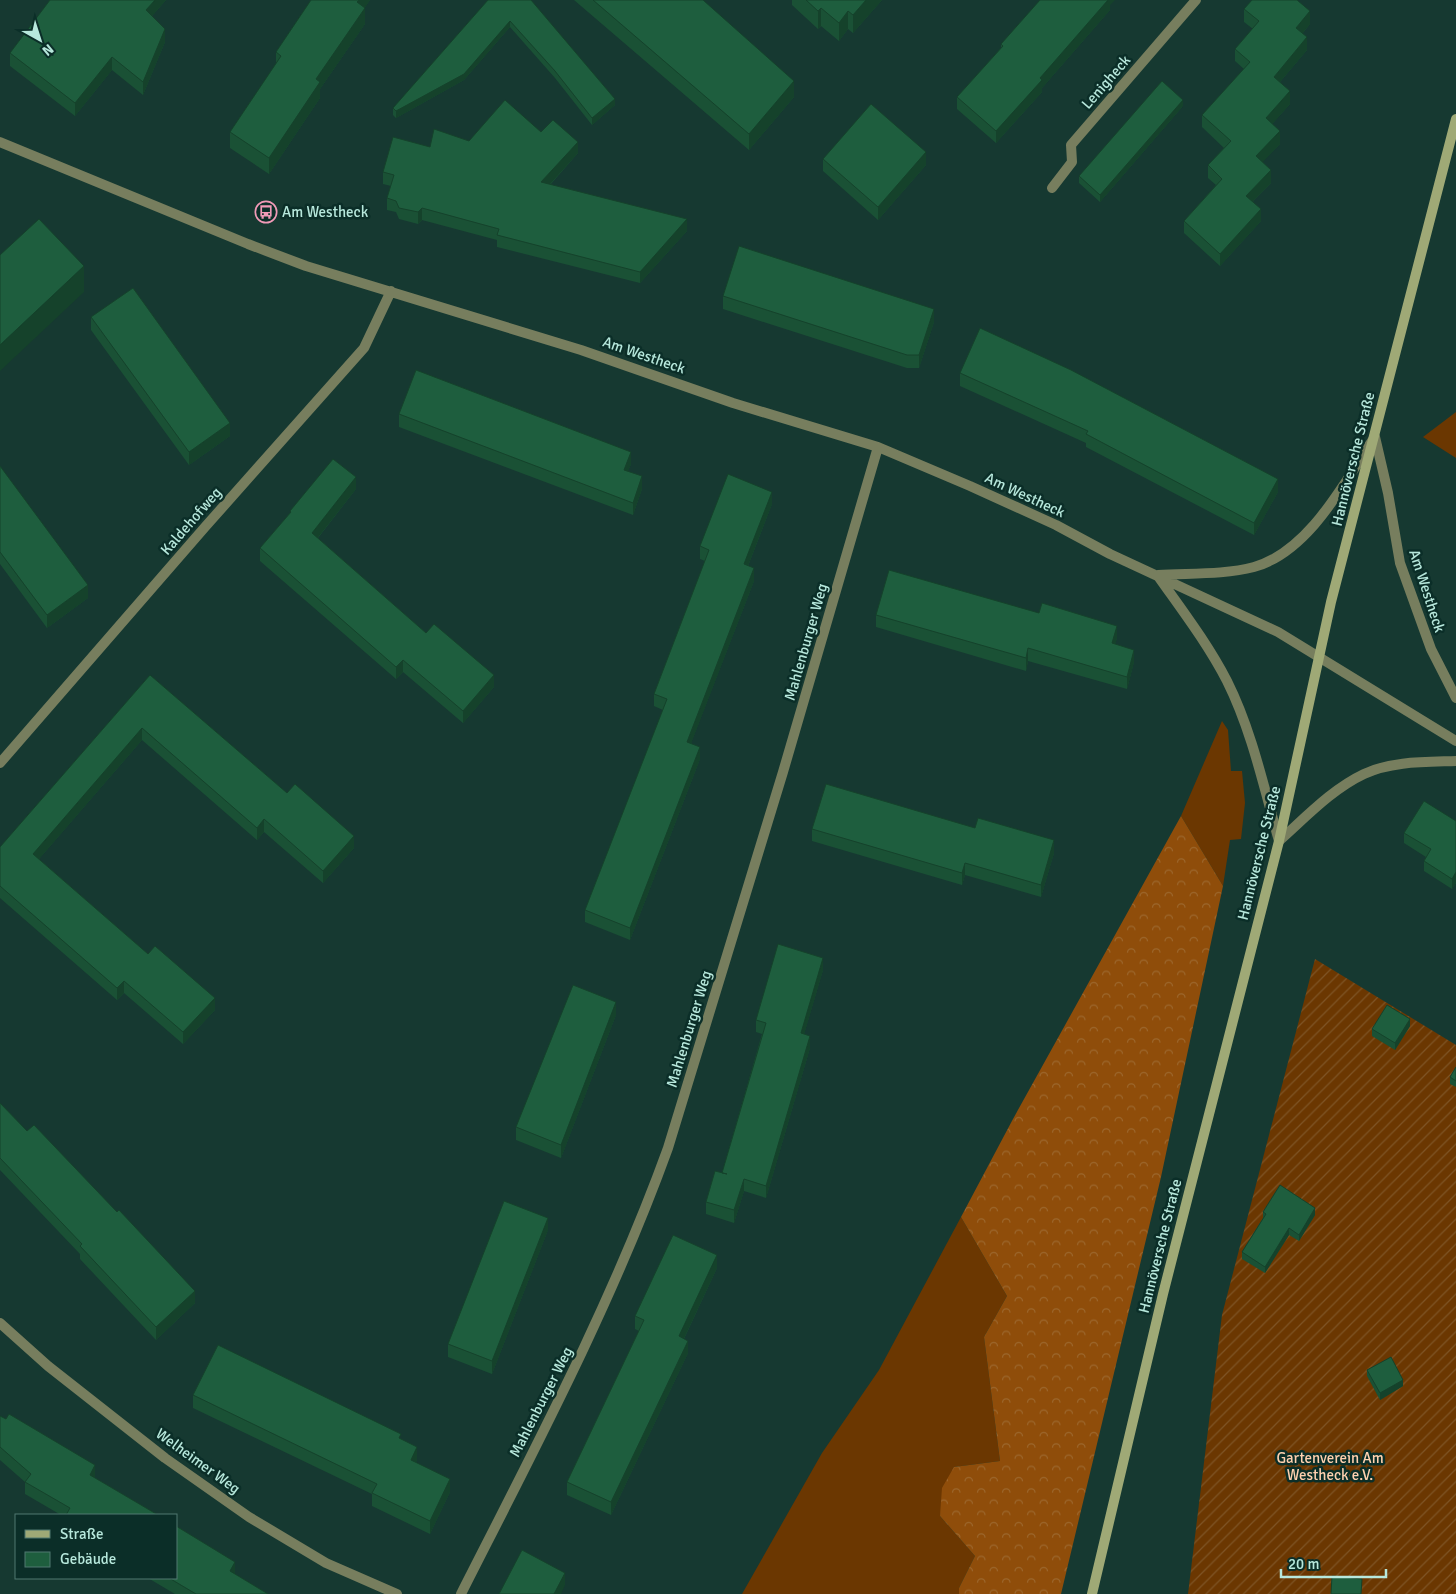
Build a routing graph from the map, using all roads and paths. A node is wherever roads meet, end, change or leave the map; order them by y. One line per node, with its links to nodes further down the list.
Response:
1 (1196, 0): 4 (street, Lenigheck)
2 (1456, 119): 6 (main road, Hannöversche Straße)
3 (0, 142): 5 (street, Am Westheck)
4 (1052, 188)
5 (391, 291): 7 (street, Am Westheck); 13 (street, Kaldehofweg)
6 (1375, 437): 8 (street, Am Westheck); 9 (main road, Hannöversche Straße); 10 (street, Am Westheck)
7 (878, 447): 8 (street, Am Westheck); 17 (street, Mahlenburger Weg)
8 (1157, 575): 9 (street, Am Westheck); 14 (street)
9 (1319, 657): 11 (street, Am Westheck); 14 (main road, Hannöversche Straße)
10 (1456, 698)
11 (1456, 741)
12 (1456, 761): 14 (street)
13 (0, 763)
14 (1279, 842): 18 (main road, Hannöversche Straße)
15 (0, 1323): 16 (street, Welheimer Weg)
16 (397, 1594)
17 (460, 1594)
18 (1092, 1594)

